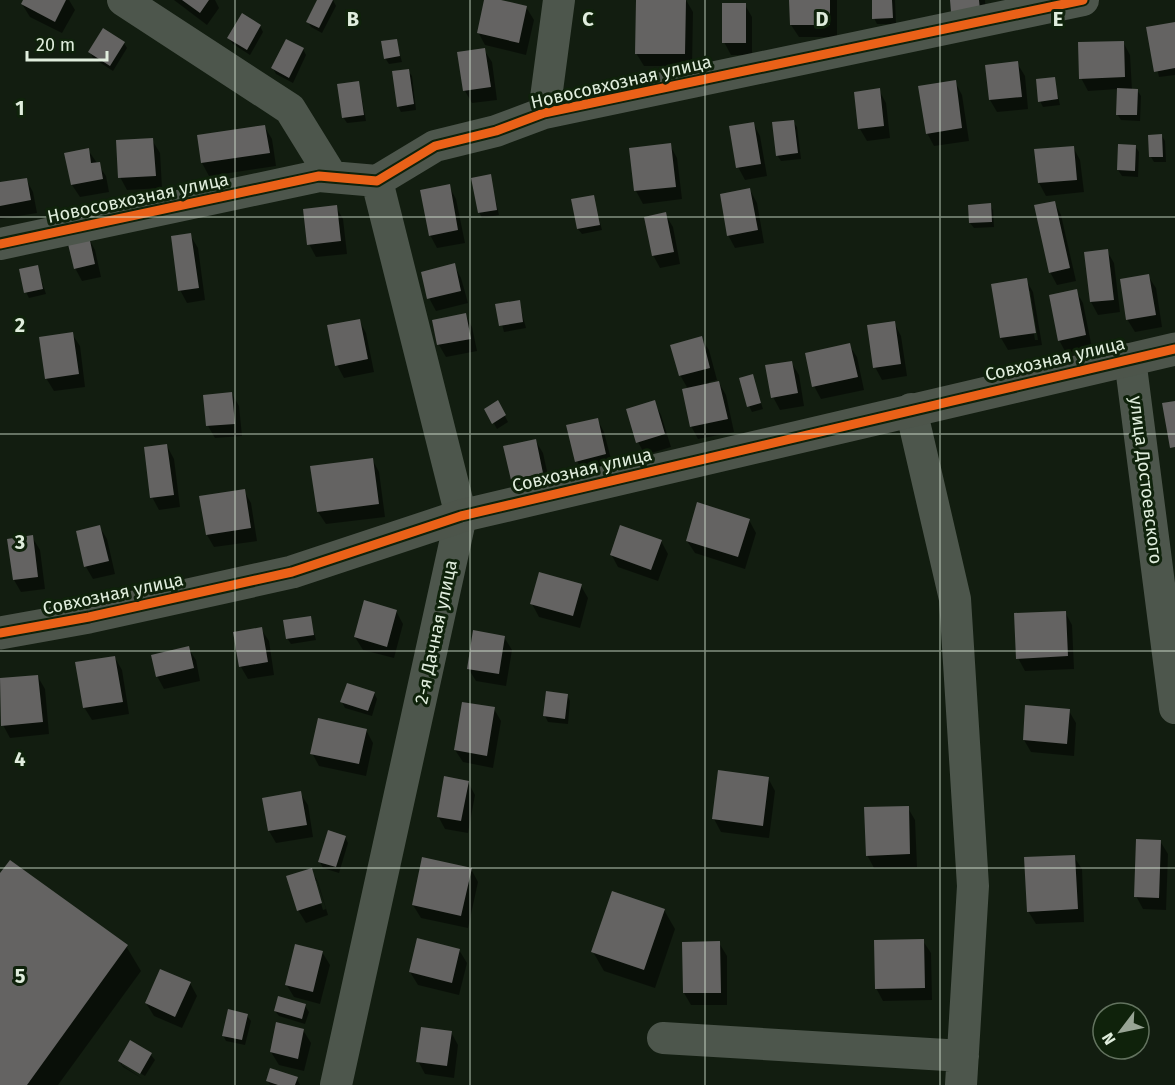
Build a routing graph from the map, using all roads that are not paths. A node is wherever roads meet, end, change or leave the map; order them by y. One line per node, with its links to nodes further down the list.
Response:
1 (123, 0): 5 (street)
2 (559, 0): 4 (street)
3 (1083, 0): 4 (street, Новосовхозная улица)
4 (544, 113): 6 (street, Новосовхозная улица)
5 (332, 177): 6 (street, Новосовхозная улица); 7 (street, Новосовхозная улица)
6 (377, 181): 11 (street, 2-я Дачная улица)
7 (0, 244)
8 (1175, 349): 9 (street, Совхозная улица)
9 (1130, 359): 10 (street, Совхозная улица); 13 (street, улица Достоевского)
10 (911, 409): 11 (street, Совхозная улица); 15 (street)
11 (461, 516): 12 (street, Совхозная улица); 16 (street, 2-я Дачная улица)
12 (0, 633)
13 (1175, 708)
14 (663, 1038): 15 (street)
15 (962, 1070)
16 (336, 1085)

